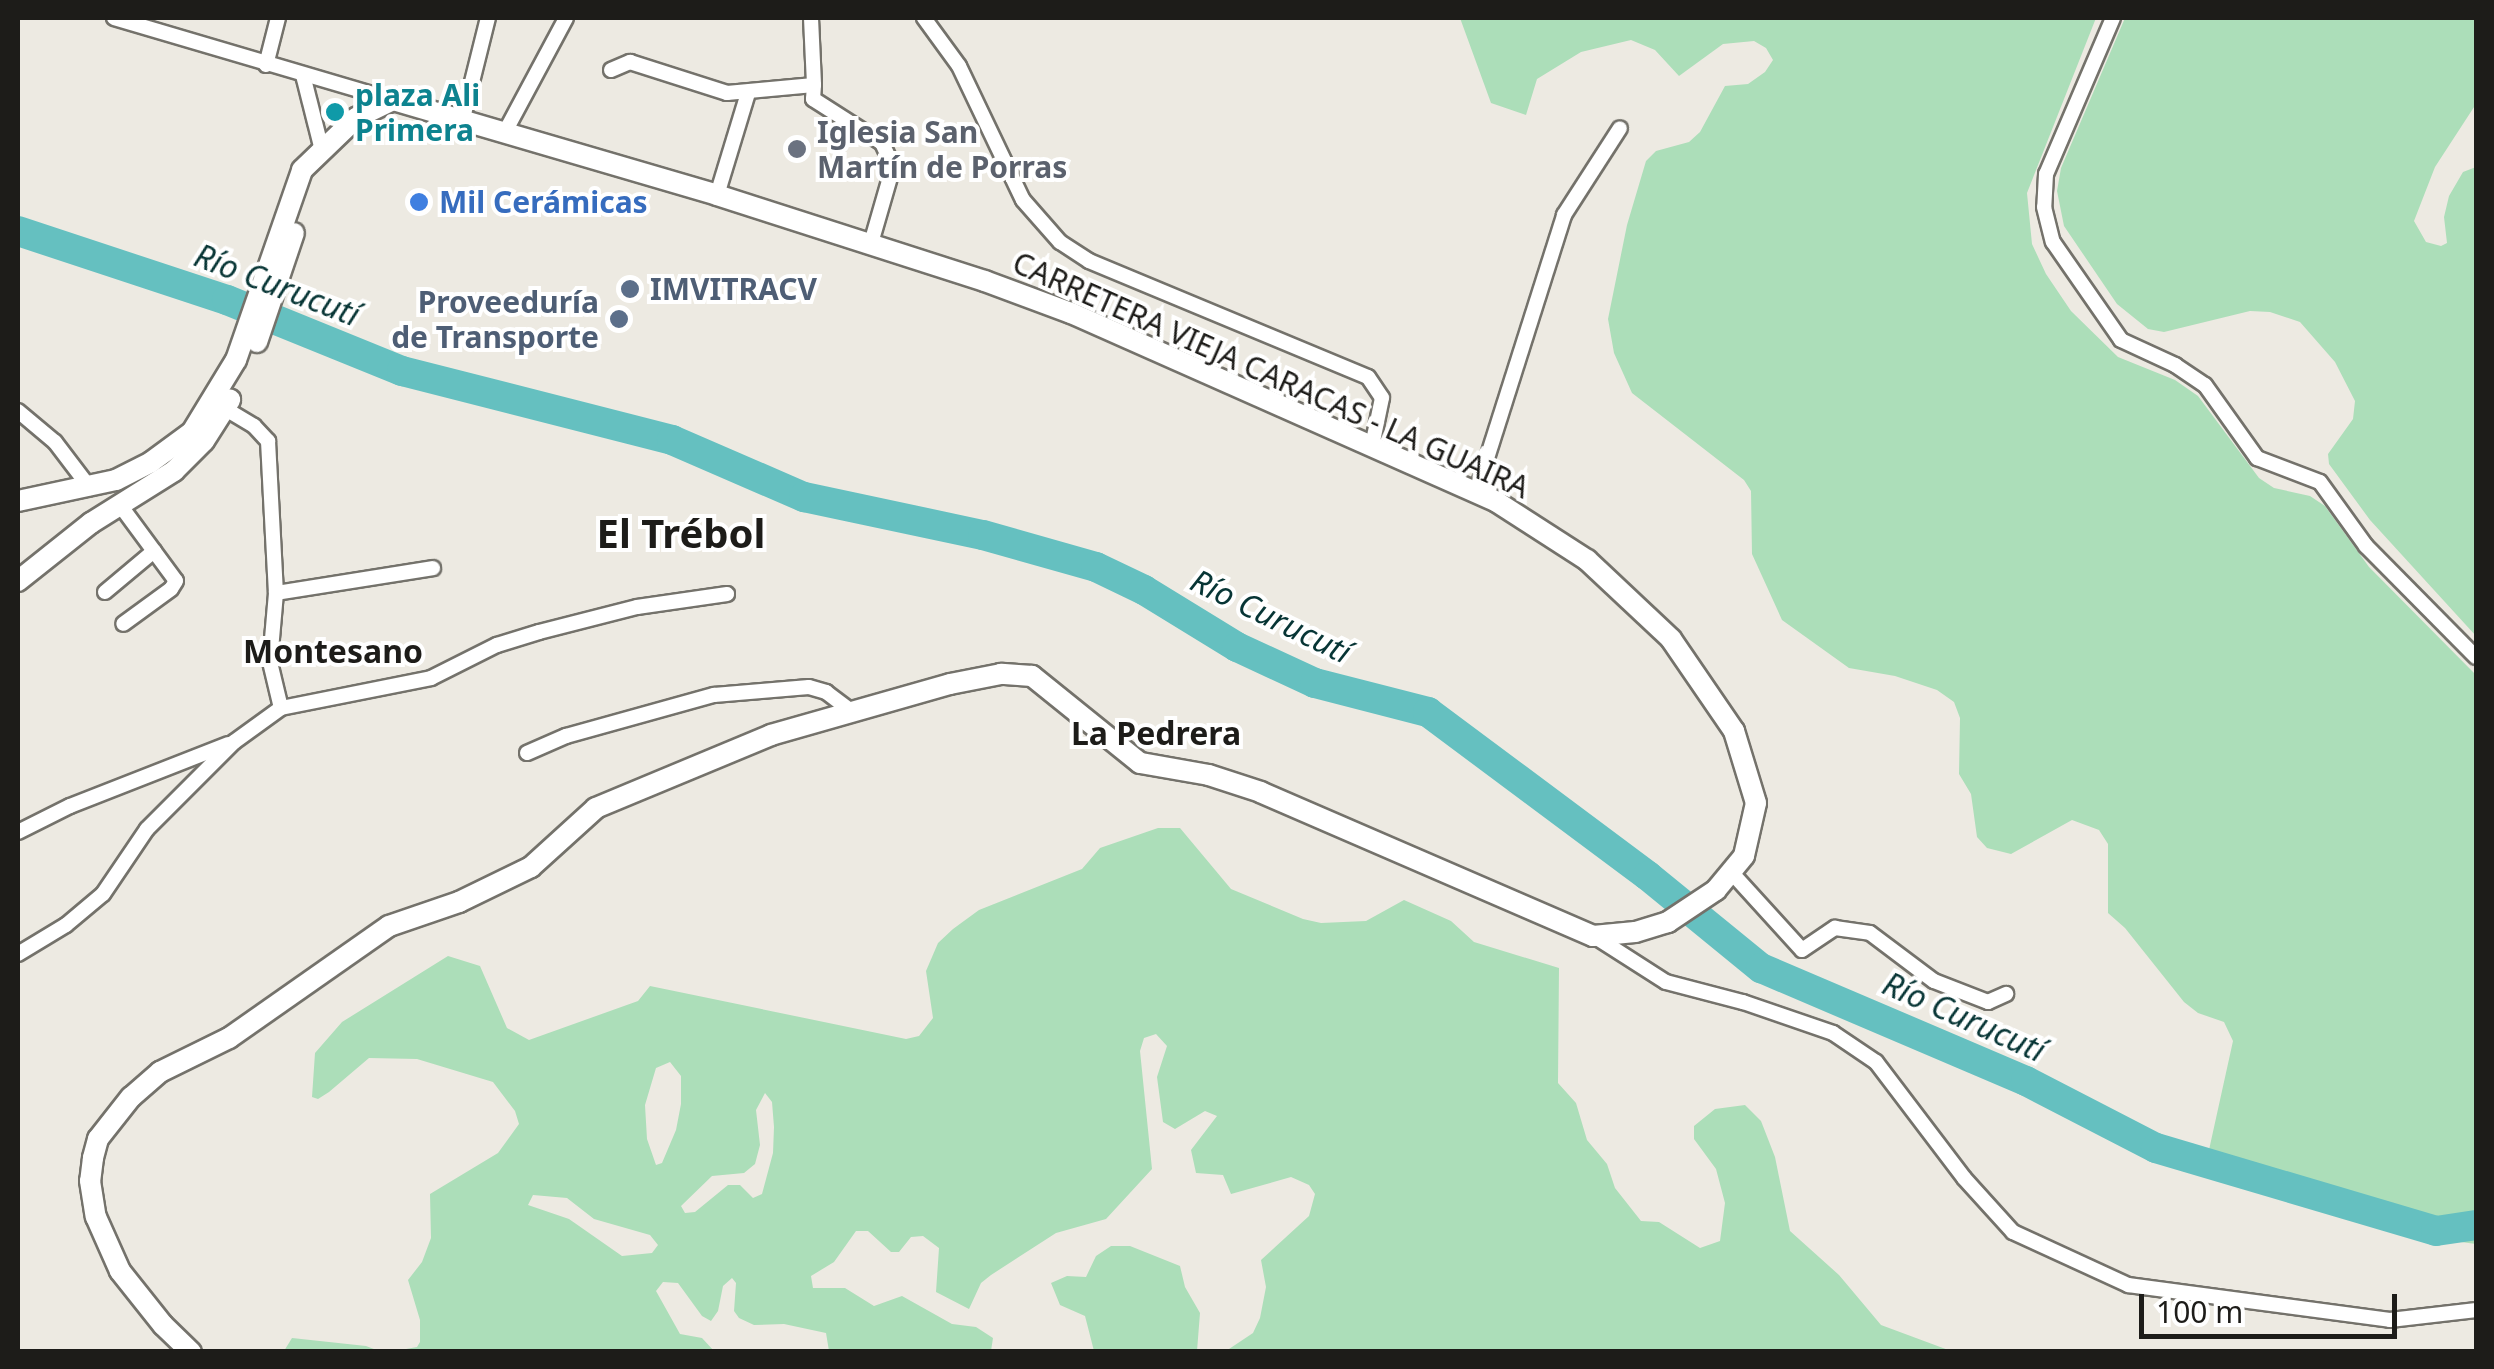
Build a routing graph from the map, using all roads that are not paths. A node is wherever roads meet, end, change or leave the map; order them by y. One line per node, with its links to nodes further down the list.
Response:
1 (114, 18): 8 (street)
2 (278, 18): 8 (street)
3 (488, 18): 14 (street)
4 (566, 18): 16 (street)
5 (811, 18): 11 (street)
6 (924, 18): 22 (street)
7 (2113, 18): 34 (street)
8 (266, 65): 10 (street)
9 (611, 70): 12 (street)
10 (303, 76): 13 (street); 17 (street)
11 (814, 85): 12 (street); 19 (street)
12 (748, 93): 18 (street)
13 (393, 100): 14 (main road, CARRETERA VIEJA CARACAS - LA GUAIRA); 17 (main road)
14 (463, 118): 16 (main road, CARRETERA VIEJA CARACAS - LA GUAIRA)
15 (1620, 128): 24 (street)
16 (505, 132): 18 (main road, CARRETERA VIEJA CARACAS - LA GUAIRA)
17 (322, 150): 20 (main road)
18 (717, 195): 19 (main road, CARRETERA VIEJA CARACAS - LA GUAIRA)
19 (871, 243): 22 (main road, CARRETERA VIEJA CARACAS - LA GUAIRA)
20 (220, 406): 23 (main road); 26 (main road); 31 (street)
21 (18, 411): 23 (street)
22 (1372, 446): 24 (main road, CARRETERA VIEJA CARACAS - LA GUAIRA)
23 (90, 488): 25 (main road)
24 (1476, 493): 40 (main road, CARRETERA VIEJA CARACAS - LA GUAIRA)
25 (18, 501)
26 (120, 505): 27 (street); 29 (main road)
27 (154, 551): 30 (street); 33 (street)
28 (433, 568): 31 (street)
29 (18, 581)
30 (105, 592)
31 (276, 594): 35 (street)
32 (727, 594): 35 (street)
33 (123, 624)
34 (2476, 657)
35 (280, 708): 37 (street)
36 (850, 710): 38 (street); 41 (main road, CARRETERA VIEJA CARACAS - LA GUAIRA); 45 (main road, CARRETERA VIEJA CARACAS - LA GUAIRA)
37 (234, 742): 39 (street); 42 (street)
38 (527, 753)
39 (18, 832)
40 (1732, 874): 41 (main road, CARRETERA VIEJA CARACAS - LA GUAIRA); 43 (street)
41 (1594, 936): 44 (street)
42 (18, 954)
43 (2006, 994)
44 (2476, 1310)
45 (191, 1352)

